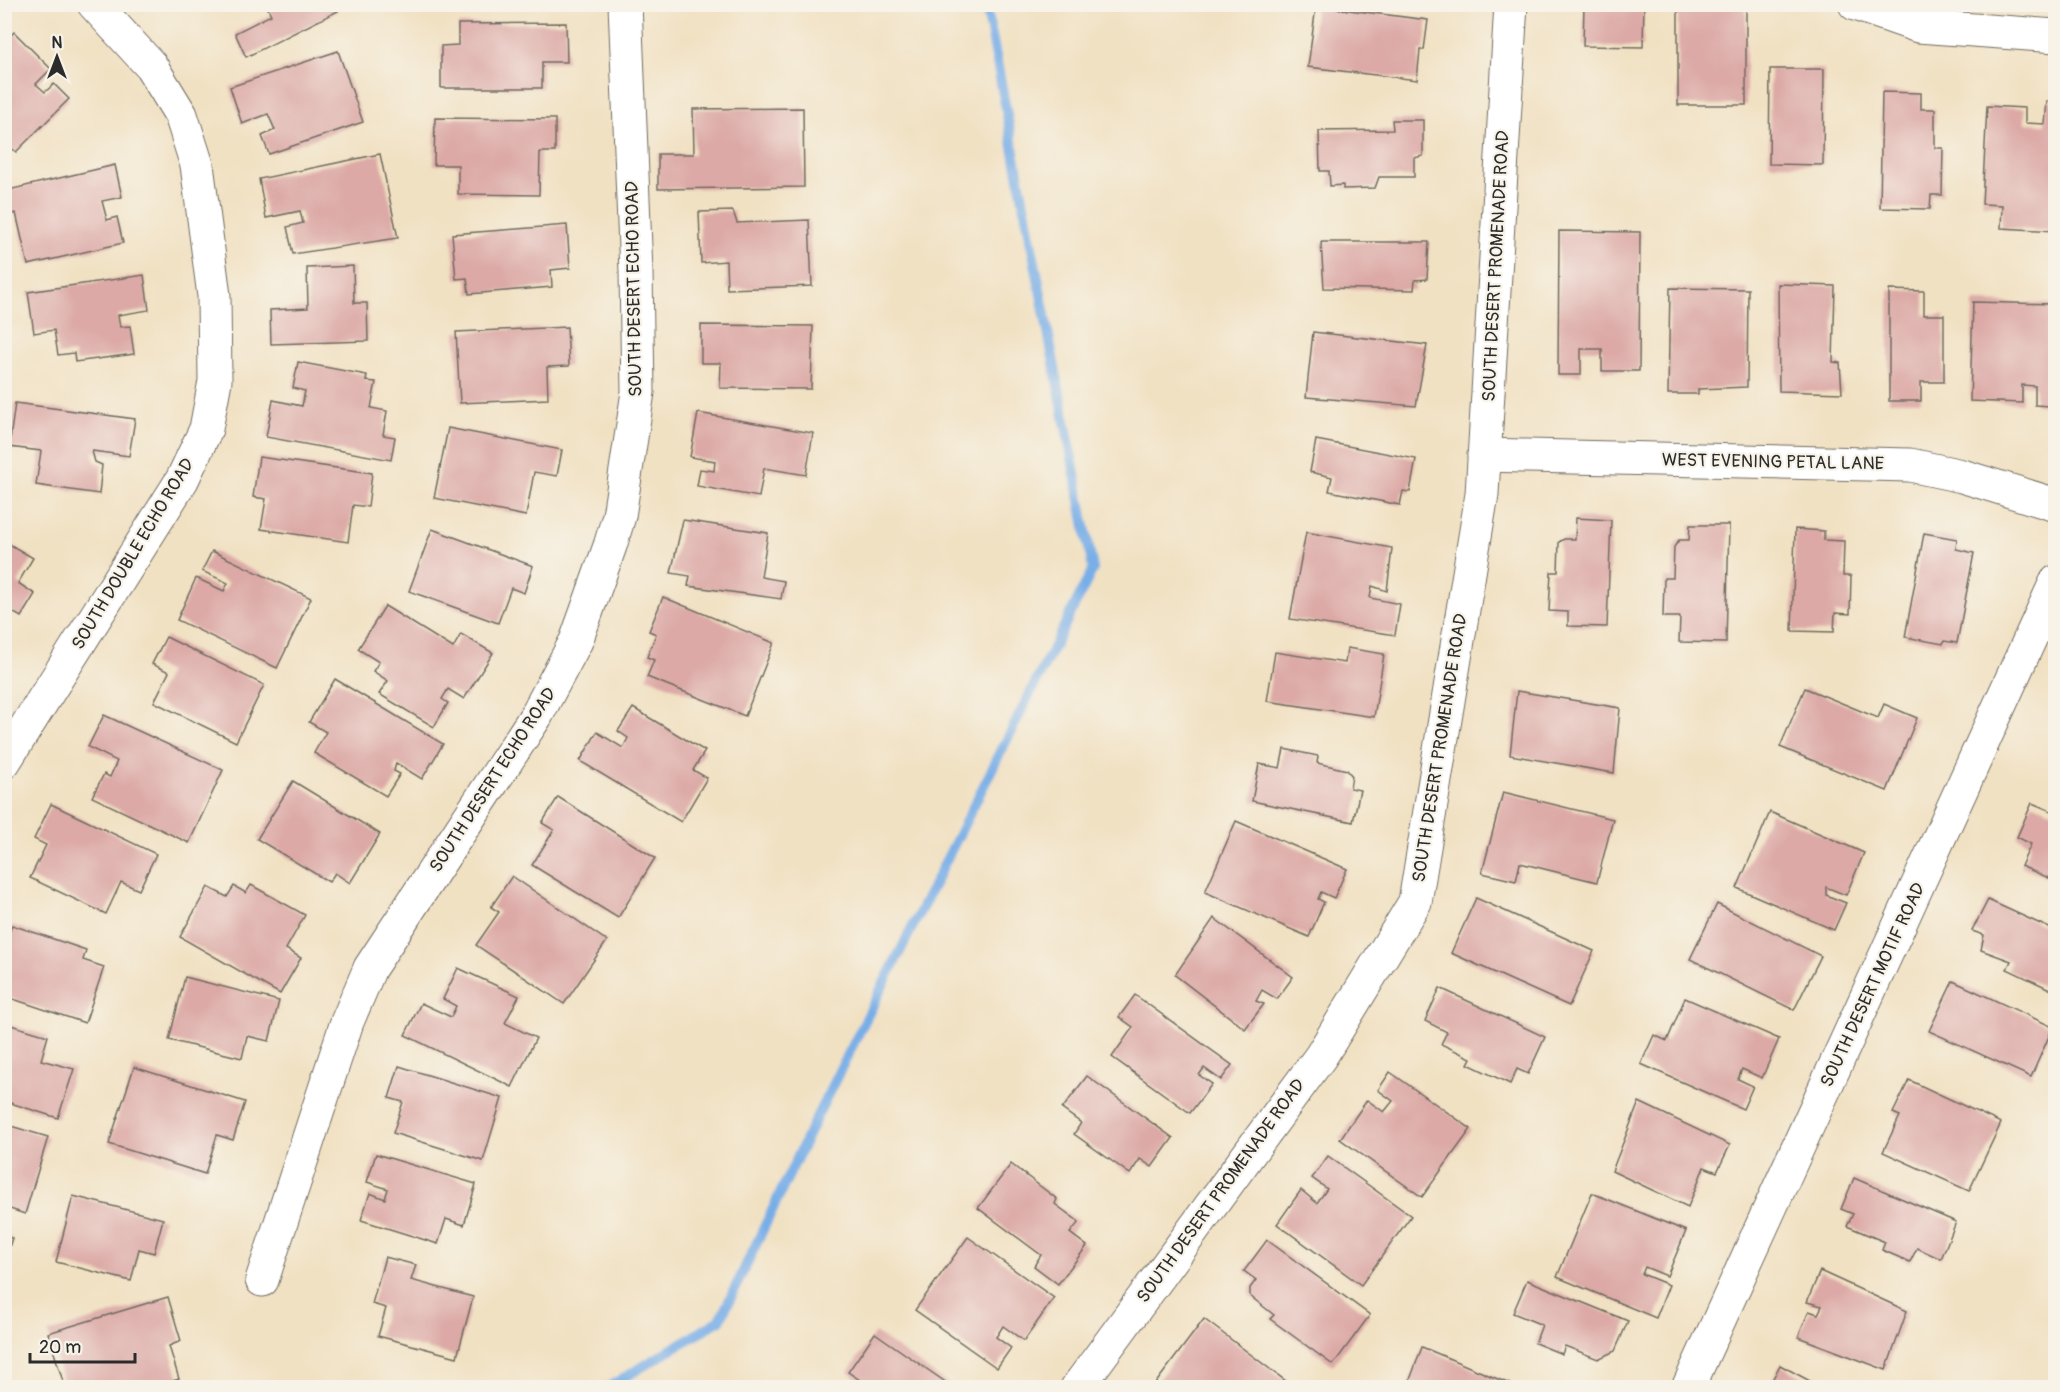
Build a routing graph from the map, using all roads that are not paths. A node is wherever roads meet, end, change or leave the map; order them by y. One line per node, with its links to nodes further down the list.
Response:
1 (94, 4): 9 (street, SOUTH DOUBLE ECHO ROAD)
2 (625, 4): 10 (street, SOUTH DESERT ECHO ROAD)
3 (1511, 4): 6 (street, SOUTH DESERT PROMENADE ROAD)
4 (1855, 4): 5 (street)
5 (2055, 36)
6 (1484, 455): 7 (street, WEST EVENING PETAL LANE); 11 (street, SOUTH DESERT PROMENADE ROAD)
7 (2055, 505)
8 (2055, 582): 12 (street, SOUTH DESERT MOTIF ROAD)
9 (4, 762)
10 (262, 1280)
11 (1077, 1388)
12 (1688, 1388)

